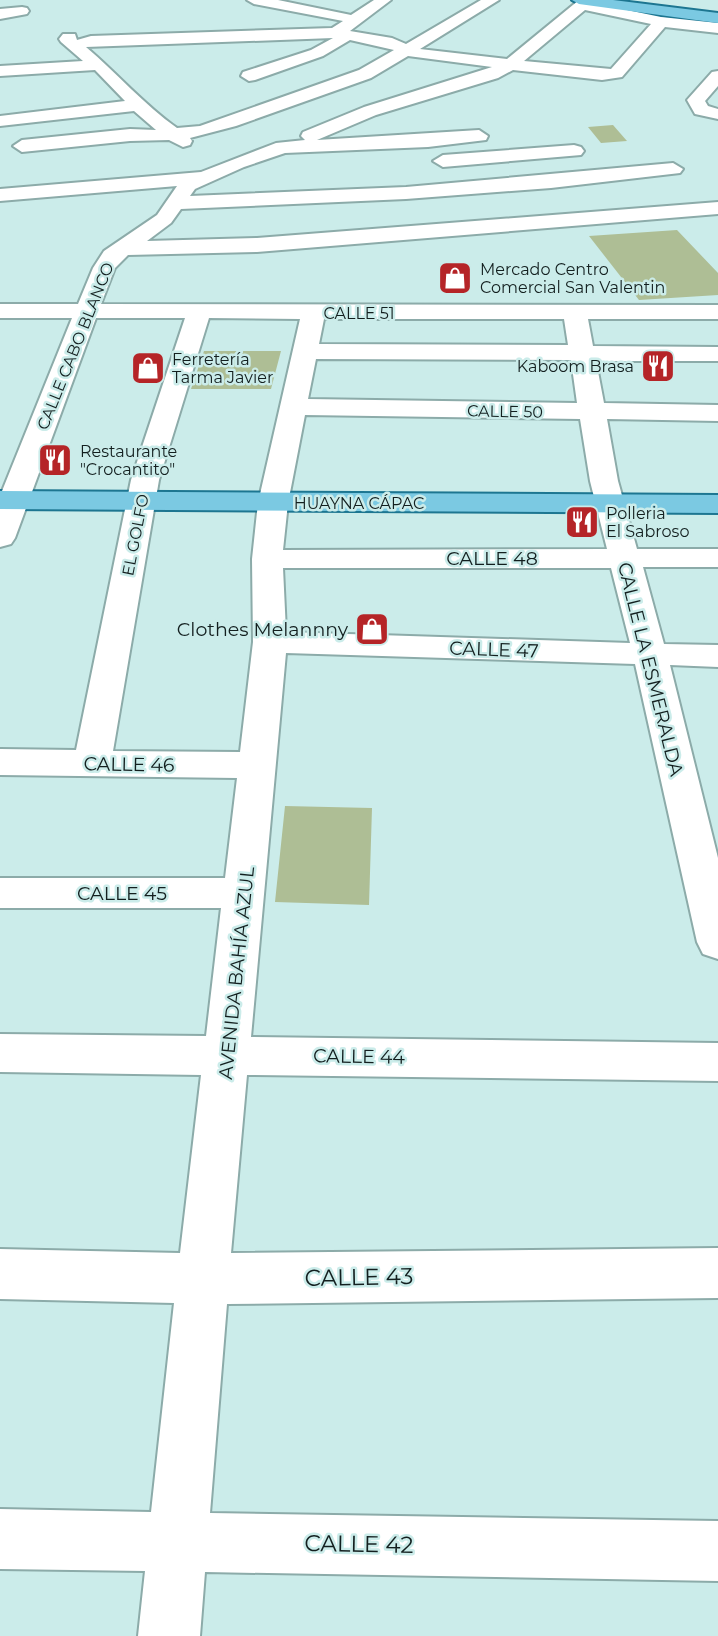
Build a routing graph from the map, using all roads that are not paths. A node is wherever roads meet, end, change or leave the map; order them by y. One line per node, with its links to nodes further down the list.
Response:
1 (254, 0): 5 (street)
2 (384, 0): 8 (street)
3 (492, 0): 17 (street)
4 (583, 2): 9 (main road); 11 (street); 21 (street)
5 (289, 3): 8 (street)
6 (22, 11): 7 (street)
7 (0, 14)
8 (354, 18): 13 (street)
9 (718, 18)
10 (99, 22): 16 (street)
11 (661, 22): 12 (street); 21 (street)
12 (718, 28)
13 (342, 34): 14 (street); 16 (street); 19 (street)
14 (378, 40): 17 (street); 20 (street)
15 (47, 44): 16 (street)
16 (71, 44): 22 (street)
17 (408, 51): 21 (street); 28 (street)
18 (266, 53): 19 (street)
19 (317, 53): 26 (street)
20 (356, 55)
21 (511, 64): 32 (street)
22 (99, 65): 23 (street); 31 (street)
23 (0, 71)
24 (319, 71): 26 (street)
25 (718, 76): 29 (street)
26 (274, 87): 27 (street); 28 (street)
27 (247, 94)
28 (304, 94): 32 (street); 36 (street)
29 (699, 97): 30 (street); 33 (street)
30 (718, 98)
31 (140, 105): 34 (street); 36 (street)
32 (370, 111): 40 (street)
33 (718, 114)
34 (3, 116): 39 (street)
35 (410, 124): 38 (street)
36 (172, 134): 39 (street); 45 (street)
37 (479, 136): 38 (street, CALLE CABO BLANCO)
38 (364, 144): 40 (street, CALLE CABO BLANCO)
39 (22, 146): 43 (street)
40 (283, 146): 45 (street, CALLE CABO BLANCO)
41 (574, 151): 42 (street)
42 (430, 162)
43 (33, 165)
44 (72, 169): 48 (street)
45 (212, 173): 46 (street); 48 (street); 50 (street, CALLE CABO BLANCO)
46 (270, 173)
47 (438, 190): 50 (street); 52 (street); 52 (street)
48 (47, 191): 49 (street)
49 (0, 195)
50 (176, 203): 55 (street, CALLE CABO BLANCO)
51 (718, 208): 56 (street)
52 (450, 209): 53 (street); 56 (street)
53 (257, 220)
54 (183, 224): 55 (street)
55 (157, 225): 57 (street, CALLE CABO BLANCO)
56 (467, 230): 57 (street)
57 (126, 248): 58 (street, CALLE CABO BLANCO)
58 (87, 311): 59 (street, CALLE 51); 60 (street, CALLE 51); 70 (street, CALLE CABO BLANCO)
59 (0, 312)
60 (199, 312): 63 (street, CALLE 51); 71 (street, EL GOLFO)
61 (718, 312): 62 (street, CALLE 51)
62 (575, 313): 63 (street, CALLE 51); 64 (street, CALLE LA ESMERALDA)
63 (308, 332): 64 (street, CALLE 51); 66 (street, AVENIDA BAHÍA AZUL)
64 (582, 354): 65 (street, CALLE 51); 67 (street, CALLE LA ESMERALDA)
65 (718, 354)
66 (292, 407): 67 (street, CALLE 50); 72 (street, AVENIDA BAHÍA AZUL)
67 (593, 413): 68 (street, CALLE 50); 73 (street, CALLE LA ESMERALDA)
68 (718, 413)
69 (718, 482): 73 (main road, HUAYNA CÁPAC)
70 (8, 490): 71 (main road, HUAYNA CÁPAC); 75 (street, CALLE CABO BLANCO)
71 (143, 490): 72 (main road, HUAYNA CÁPAC); 83 (street, EL GOLFO)
72 (274, 491): 73 (main road, HUAYNA CÁPAC); 78 (street, AVENIDA BAHÍA AZUL)
73 (607, 493): 74 (main road, HUAYNA CÁPAC); 76 (street, CALLE LA ESMERALDA)
74 (718, 504)
75 (0, 538)
76 (623, 557): 77 (street, CALLE 48); 78 (street, CALLE 48); 80 (street, CALLE LA ESMERALDA)
77 (718, 558)
78 (267, 559): 79 (street, AVENIDA BAHÍA AZUL)
79 (270, 642): 80 (street, CALLE 47); 84 (street, AVENIDA BAHÍA AZUL)
80 (650, 654): 81 (street, CALLE 47); 87 (street, CALLE LA ESMERALDA)
81 (718, 656)
82 (0, 762): 83 (street, CALLE 46)
83 (92, 763): 84 (street, CALLE 46)
84 (258, 765): 86 (street, AVENIDA BAHÍA AZUL)
85 (0, 893): 86 (street, CALLE 45)
86 (244, 893): 90 (street, AVENIDA BAHÍA AZUL)
87 (711, 893): 88 (street, CALLE LA ESMERALDA)
88 (718, 942)
89 (0, 1053): 90 (street, CALLE 44)
90 (228, 1055): 91 (street, CALLE 44); 94 (street, AVENIDA BAHÍA AZUL)
91 (718, 1062)
92 (718, 1273): 94 (street, CALLE 43)
93 (0, 1274): 94 (street, CALLE 43)
94 (203, 1279): 96 (street, AVENIDA BAHÍA AZUL)
95 (0, 1539): 96 (street, CALLE 42)
96 (178, 1541): 97 (street, CALLE 42); 98 (street, AVENIDA BAHÍA AZUL)
97 (718, 1551)
98 (169, 1636)

